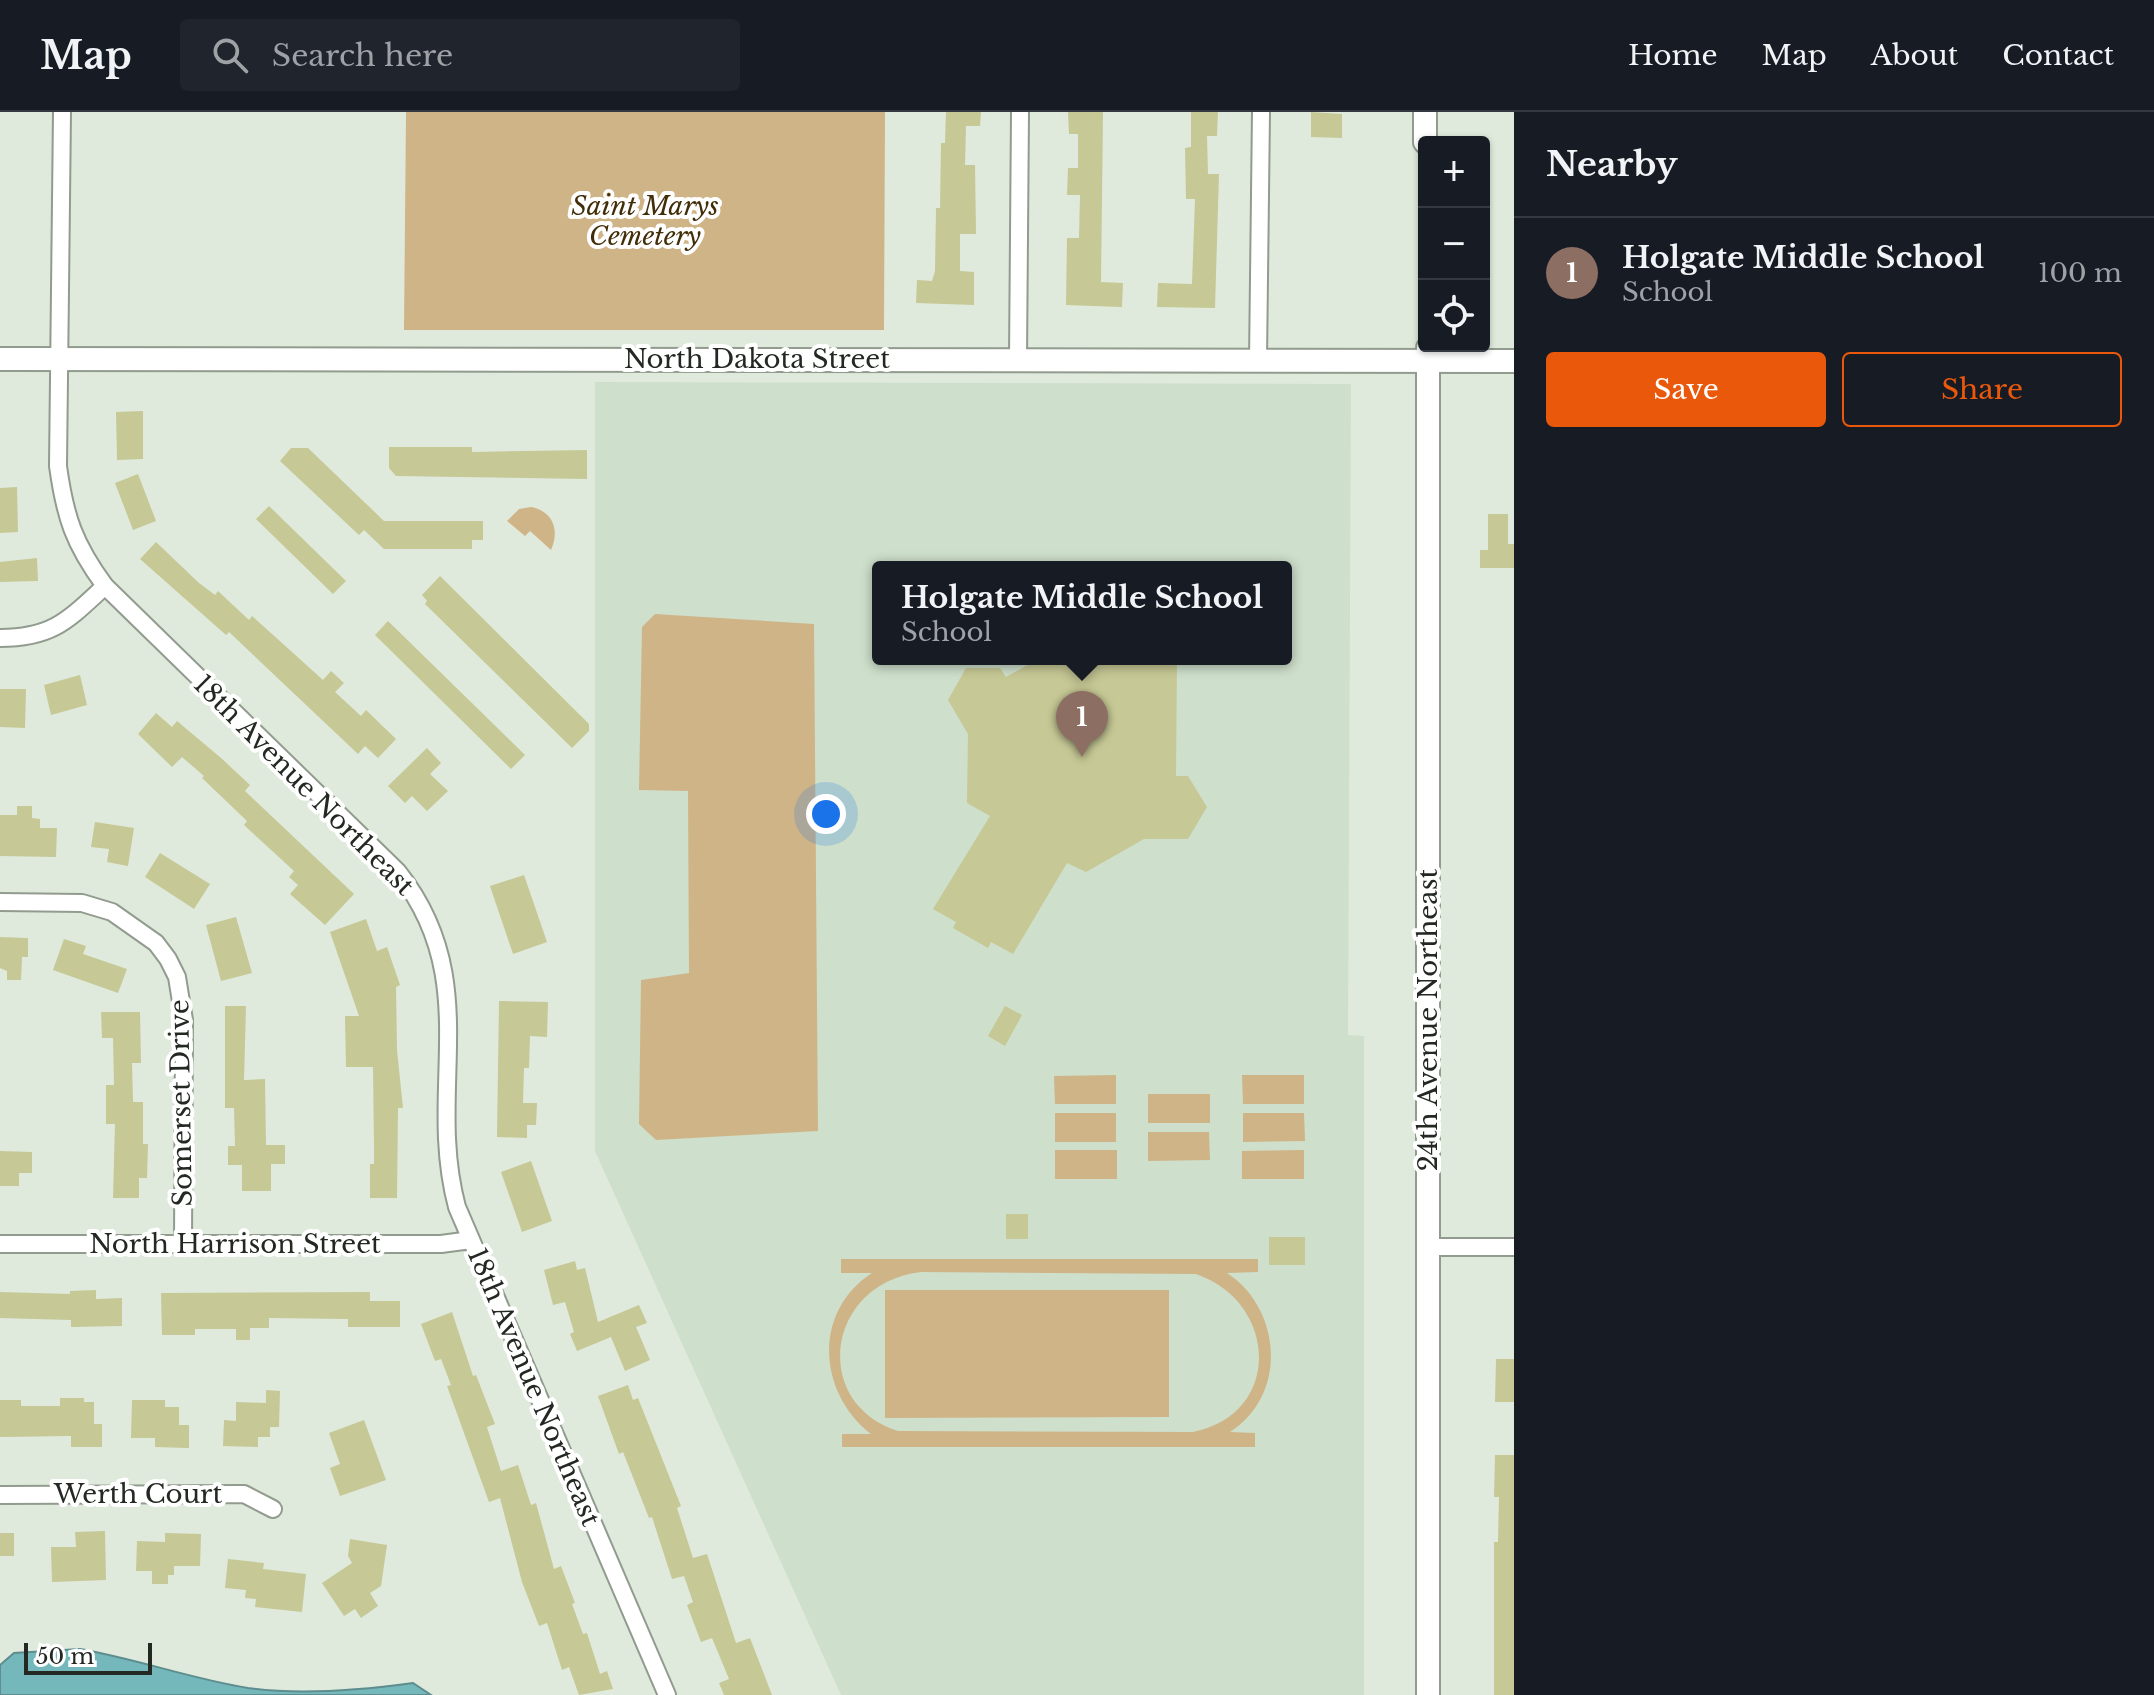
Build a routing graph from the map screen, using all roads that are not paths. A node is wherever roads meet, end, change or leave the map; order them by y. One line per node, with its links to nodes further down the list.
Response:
1 (62, 112): 8 (street, 18th Avenue Northeast)
2 (1020, 112): 9 (street)
3 (1261, 112): 10 (street)
4 (1425, 112): 5 (street)
5 (1425, 136)
6 (1428, 353): 10 (street, North Dakota Street); 11 (street, North Dakota Street); 18 (street, 24th Avenue Northeast)
7 (0, 359): 8 (street, North Dakota Street)
8 (58, 359): 9 (street, North Dakota Street); 12 (street, 18th Avenue Northeast)
9 (1018, 359): 10 (street, North Dakota Street)
10 (1258, 360)
11 (1514, 361)
12 (105, 586): 13 (street); 15 (street, 18th Avenue Northeast)
13 (0, 638)
14 (0, 902): 17 (street, Somerset Drive)
15 (471, 1240): 17 (street, North Harrison Street); 22 (street, 18th Avenue Northeast)
16 (0, 1244): 17 (street, North Harrison Street)
17 (183, 1245)
18 (1428, 1247): 19 (street); 23 (street, 24th Avenue Northeast)
19 (1514, 1247)
20 (0, 1495): 21 (street, Werth Court)
21 (273, 1509)
22 (667, 1695)
23 (1428, 1695)

